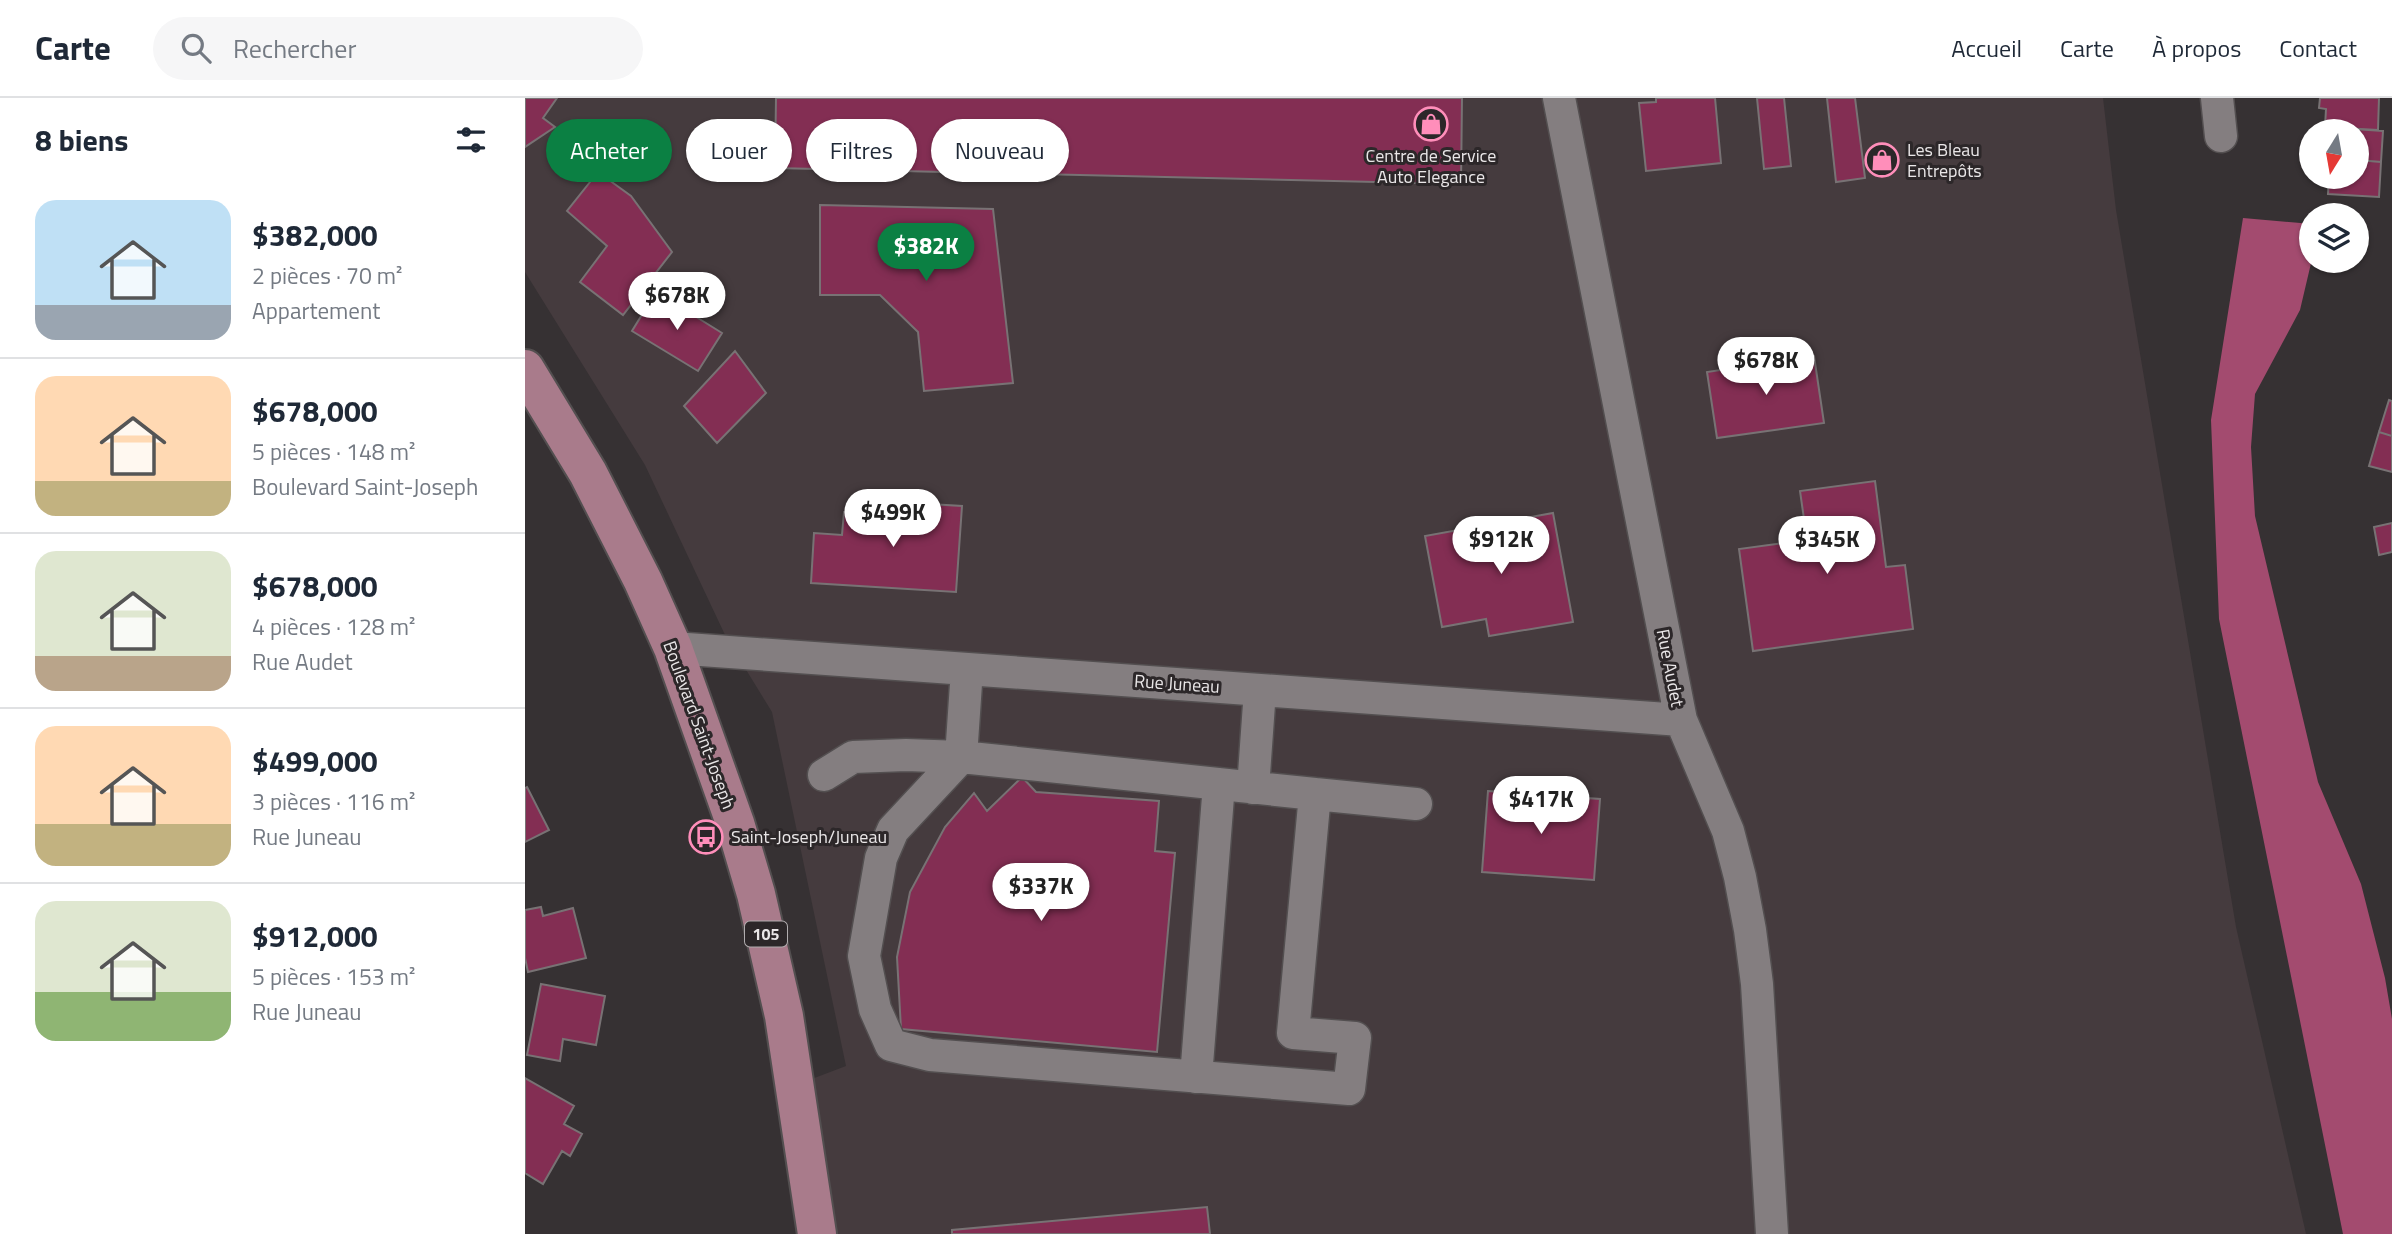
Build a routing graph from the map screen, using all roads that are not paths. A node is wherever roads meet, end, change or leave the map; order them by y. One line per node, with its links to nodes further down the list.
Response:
1 (1559, 98): 8 (street, Rue Audet)
2 (2217, 98): 3 (street)
3 (2221, 136)
4 (525, 369): 5 (main road, Boulevard Saint-Joseph / 105)
5 (673, 648): 6 (street, Rue Juneau); 16 (main road, Boulevard Saint-Joseph / 105)
6 (967, 669): 7 (street, Rue Juneau); 9 (street)
7 (1260, 690): 8 (street, Rue Juneau); 12 (street)
8 (1681, 720): 17 (street, Rue Audet)
9 (961, 757): 10 (street); 11 (street); 15 (street)
10 (824, 775)
11 (1219, 784): 12 (street); 15 (street)
12 (1253, 788): 13 (street)
13 (1315, 794): 14 (street); 15 (street)
14 (1416, 804)
15 (1196, 1077)
16 (817, 1234)
17 (1772, 1234)

